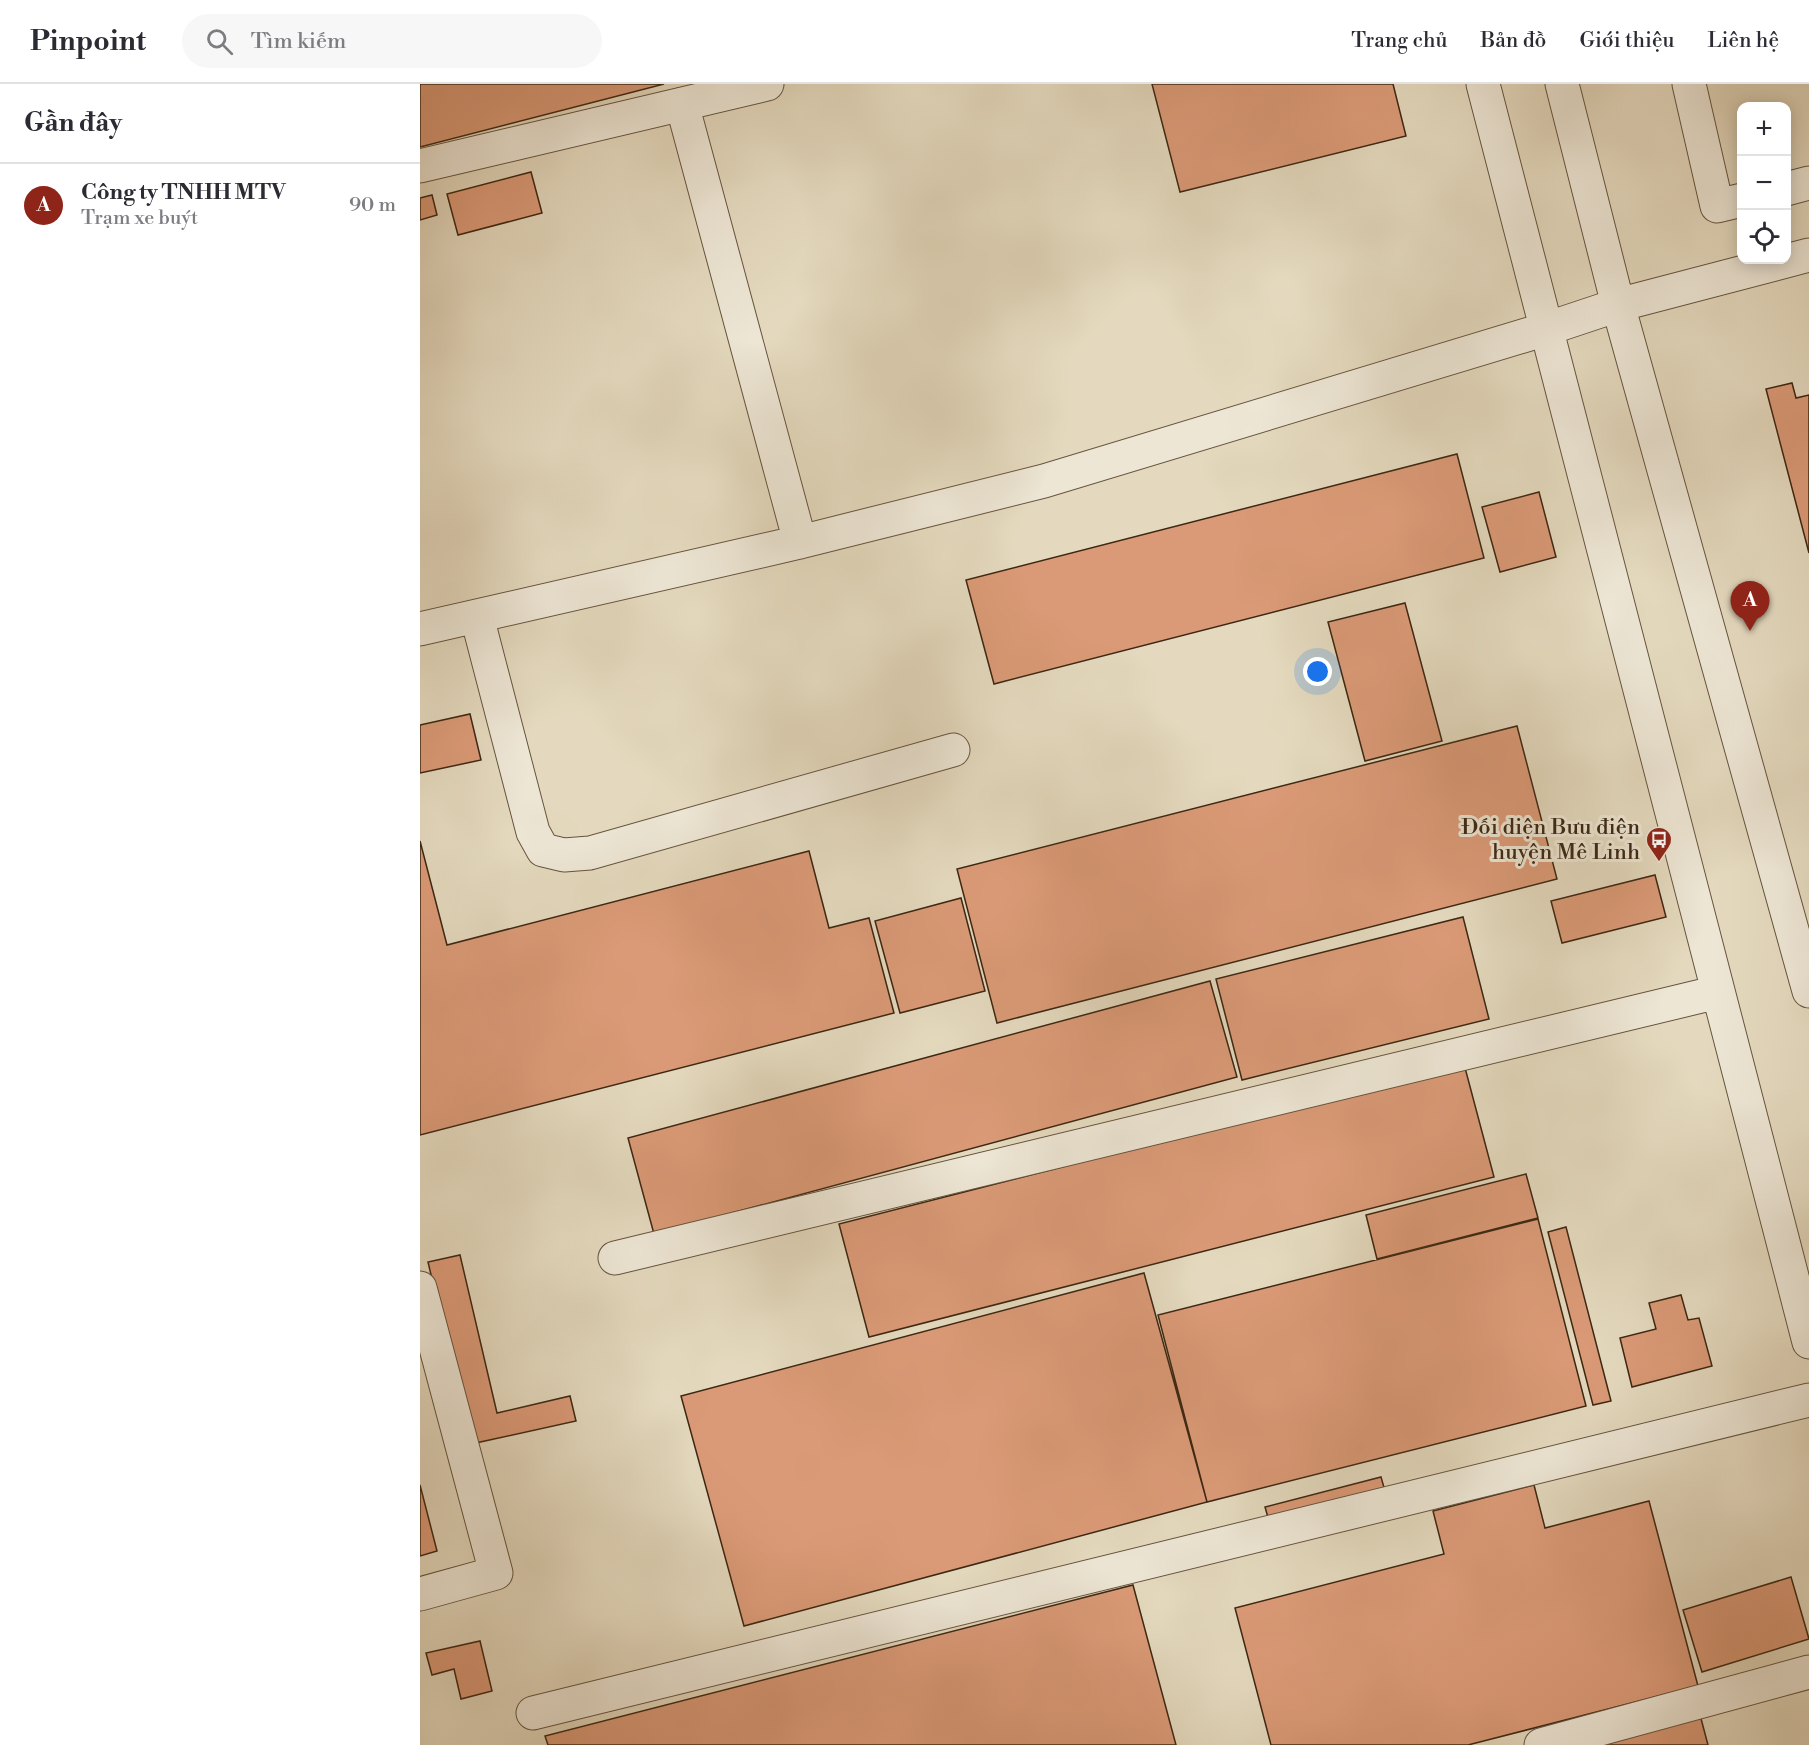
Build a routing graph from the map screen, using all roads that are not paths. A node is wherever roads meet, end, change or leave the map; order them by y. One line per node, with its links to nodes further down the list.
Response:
1 (767, 84): 5 (street)
2 (1483, 84): 12 (street)
3 (1562, 84): 11 (street)
4 (1689, 84): 9 (street)
5 (682, 104): 6 (street); 13 (street)
6 (420, 166)
7 (1809, 183): 8 (street)
8 (1791, 188)
9 (1737, 201)
10 (1809, 255): 11 (street)
11 (1618, 305): 12 (street); 17 (street)
12 (1546, 329): 13 (street); 18 (street)
13 (800, 542): 14 (street)
14 (477, 617): 15 (street); 16 (street)
15 (420, 629)
16 (953, 750)
17 (1809, 991)
18 (1718, 992): 19 (street); 21 (street)
19 (615, 1258)
20 (420, 1288): 23 (street)
21 (1809, 1342)
22 (1809, 1400): 25 (street)
23 (420, 1594)
24 (1809, 1672): 26 (street)
25 (533, 1713)
26 (1541, 1745)

